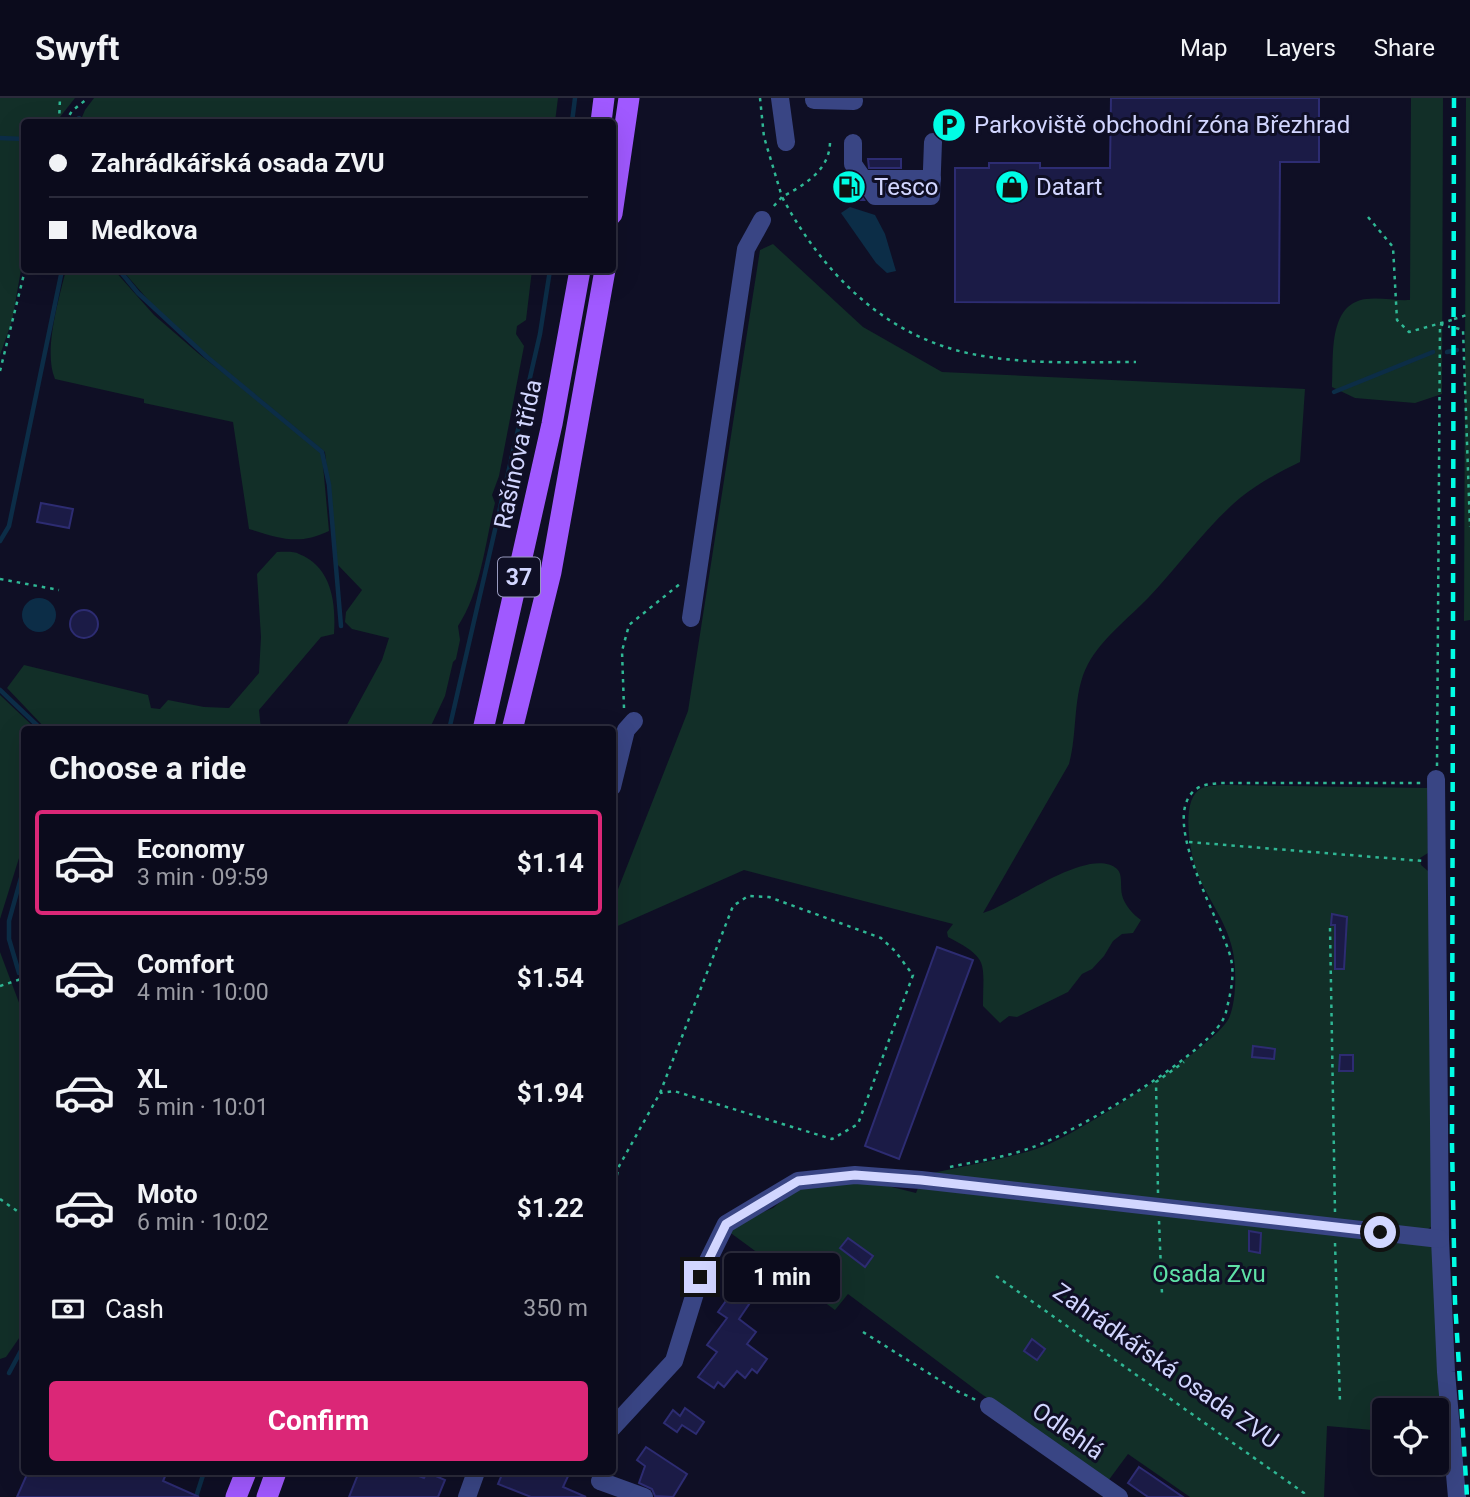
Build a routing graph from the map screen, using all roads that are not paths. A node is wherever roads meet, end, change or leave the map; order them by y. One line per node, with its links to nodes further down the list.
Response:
1 (604, 98): 6 (main road)
2 (629, 98): 10 (main road)
3 (780, 98): 7 (street)
4 (814, 100): 5 (street)
5 (854, 103)
6 (601, 119)
7 (786, 142)
8 (933, 142): 9 (street)
9 (853, 143)
10 (616, 187)
11 (762, 220): 14 (street)
12 (579, 273): 16 (main road, Rašínova třída / 37)
13 (604, 273): 17 (main road, Rašínova třída / 37)
14 (691, 618)
15 (630, 725): 18 (street)
16 (484, 726)
17 (513, 726)
18 (616, 773)
19 (1436, 779): 20 (street)
20 (1440, 1239): 22 (street); 32 (street)
21 (989, 1406): 31 (street, Odlehlá)
22 (616, 1424)
23 (245, 1475): 27 (main road)
24 (275, 1475): 28 (main road)
25 (476, 1475): 29 (street)
26 (600, 1483): 30 (street)
27 (236, 1497)
28 (267, 1497)
29 (467, 1497)
30 (644, 1497)
31 (1119, 1497)
32 (1457, 1497)

